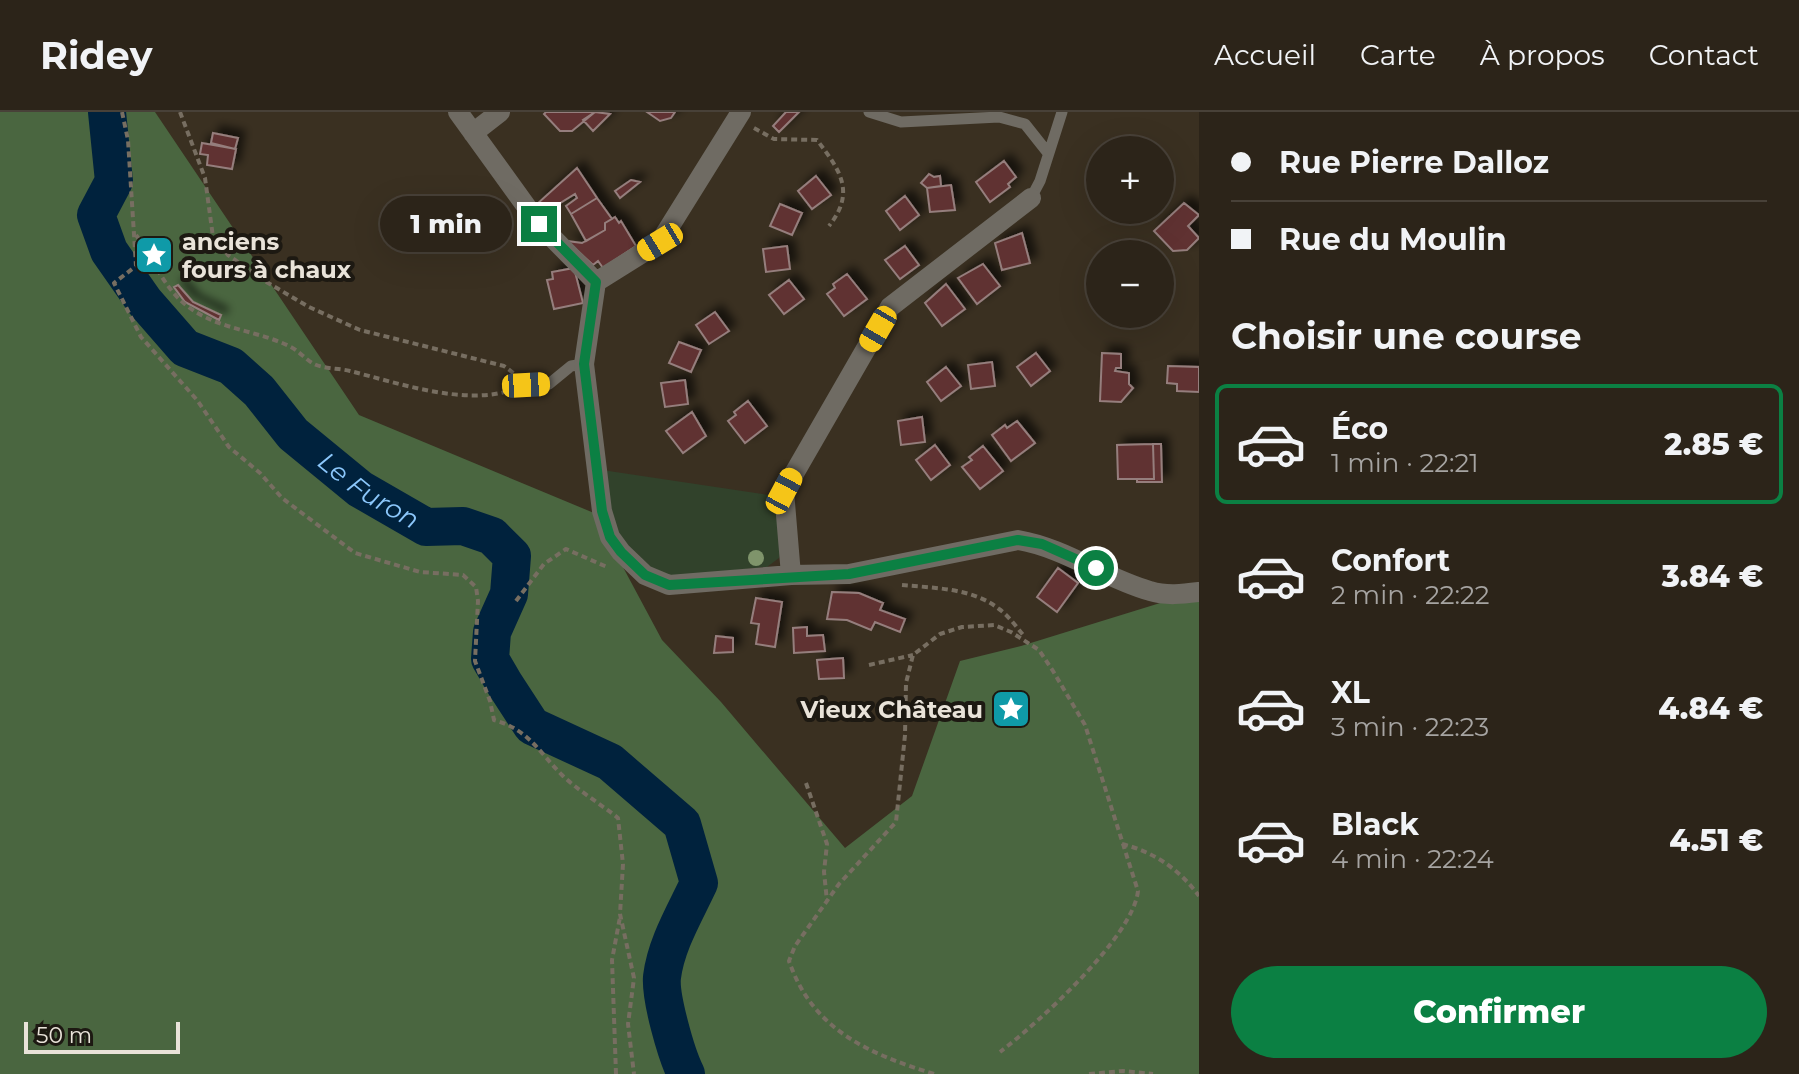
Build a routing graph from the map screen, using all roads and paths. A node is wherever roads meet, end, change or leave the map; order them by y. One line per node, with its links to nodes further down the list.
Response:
1 (122, 112): 12 (path)
2 (180, 112): 15 (path)
3 (458, 112): 8 (street)
4 (500, 112): 8 (street)
5 (869, 112): 9 (lane)
6 (1062, 112): 9 (lane)
7 (747, 120): 11 (path); 13 (street)
8 (473, 133): 13 (street)
9 (1048, 153): 10 (lane)
10 (1031, 198): 17 (street)
11 (829, 226)
12 (135, 234): 15 (path); 28 (path)
13 (596, 282): 14 (street)
14 (584, 364): 15 (lane); 17 (street)
15 (526, 385)
16 (610, 568): 20 (path)
17 (791, 575): 19 (street)
18 (902, 585): 21 (path)
19 (1199, 592)
20 (516, 601)
21 (1029, 642): 22 (path); 25 (path)
22 (913, 655): 23 (path); 27 (path)
23 (869, 665)
24 (806, 783): 27 (path)
25 (1122, 844): 26 (path); 29 (path)
26 (1199, 896)
27 (827, 903): 32 (path)
28 (620, 914): 30 (path); 31 (path)
29 (1000, 1052)
30 (616, 1074)
31 (634, 1074)
32 (934, 1074)
33 (1089, 1074): 34 (path)
34 (1153, 1074)

